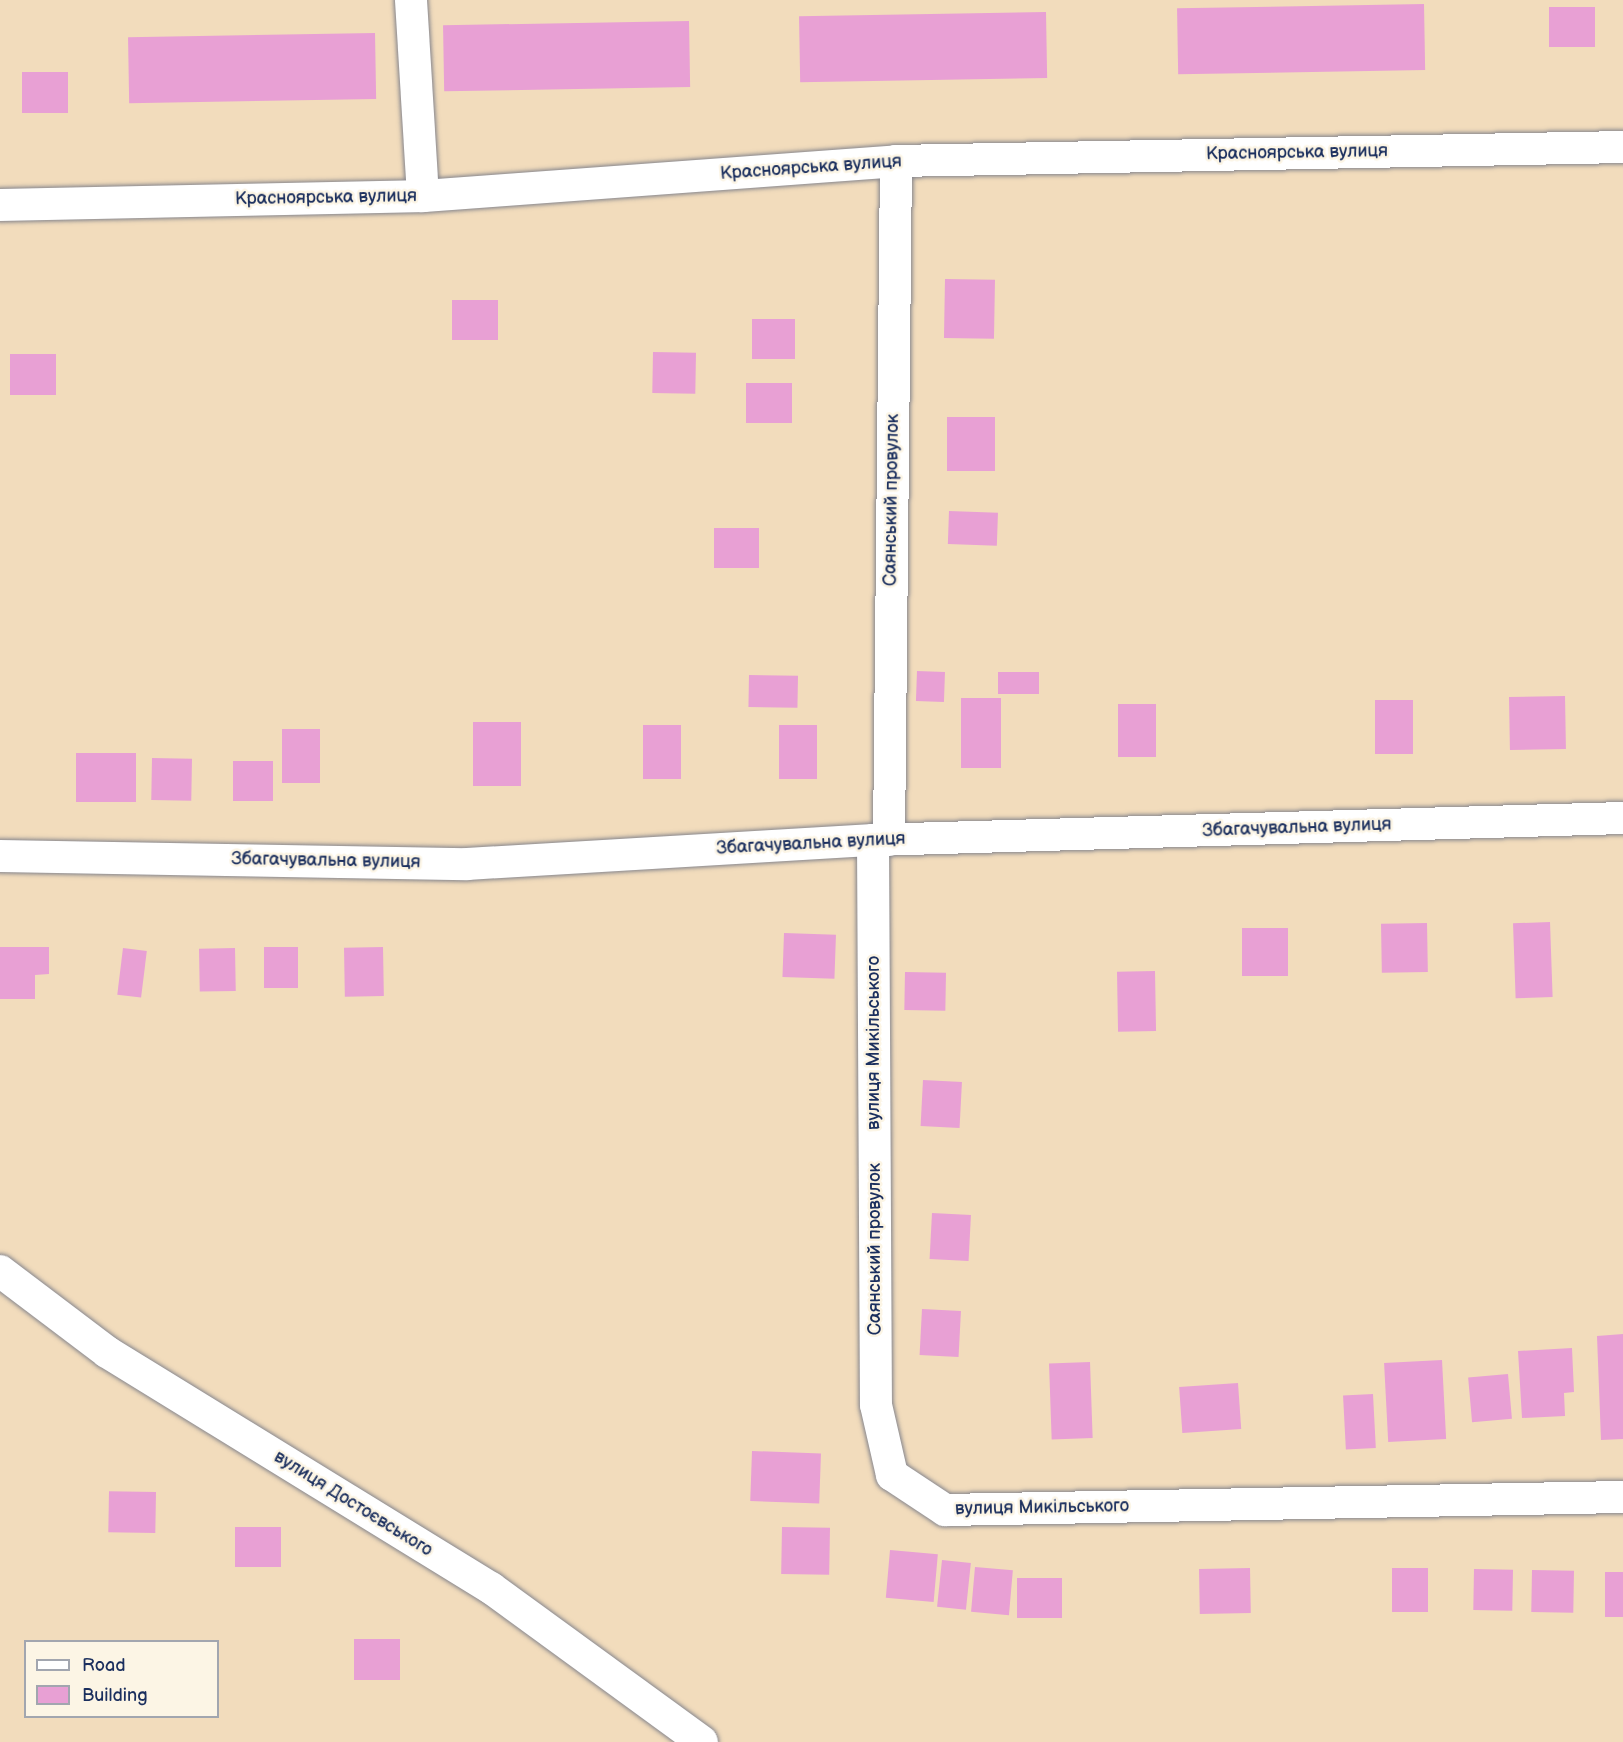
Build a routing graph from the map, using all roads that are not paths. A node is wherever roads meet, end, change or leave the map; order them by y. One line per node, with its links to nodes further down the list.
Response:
1 (411, 0): 4 (street)
2 (1623, 147): 3 (street, Красноярська вулиця)
3 (896, 161): 4 (street, Красноярська вулиця); 7 (street, Саянський провулок)
4 (423, 196): 5 (street, Красноярська вулиця)
5 (0, 205)
6 (1623, 818): 7 (street, Збагачувальна вулиця)
7 (881, 840): 8 (street, Збагачувальна вулиця); 10 (street, вулиця Микільського)
8 (0, 856)
9 (0, 1271): 11 (street, вулиця Достоєвського)
10 (1623, 1497)
11 (702, 1742)

